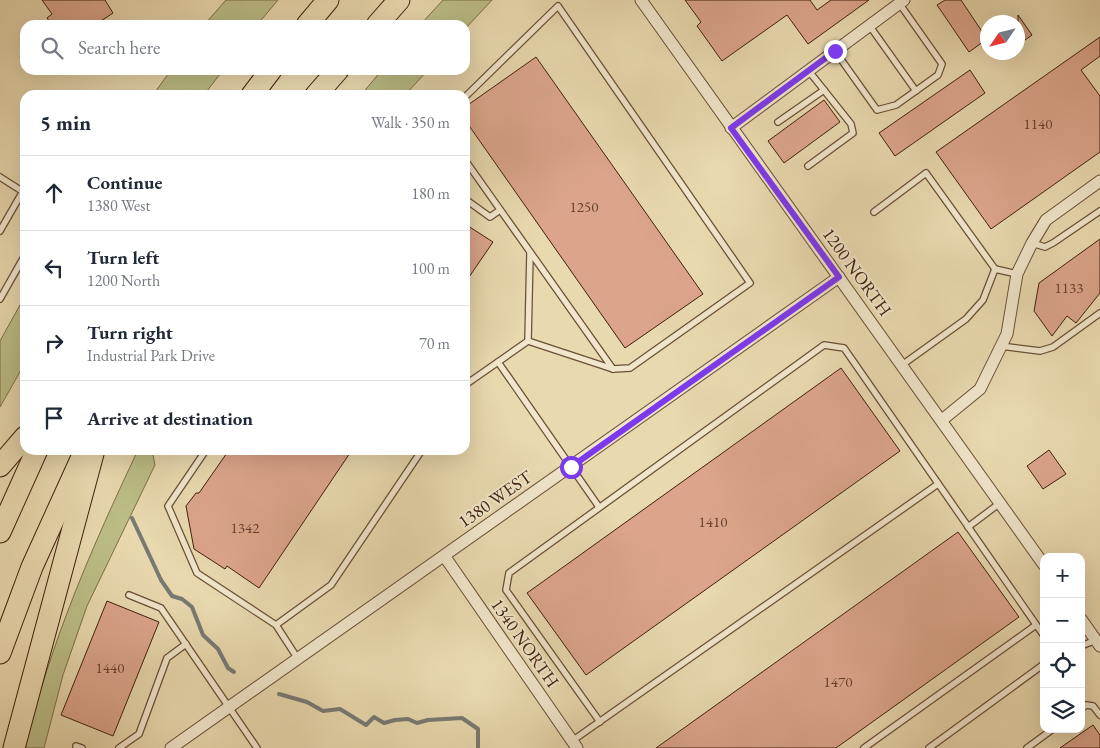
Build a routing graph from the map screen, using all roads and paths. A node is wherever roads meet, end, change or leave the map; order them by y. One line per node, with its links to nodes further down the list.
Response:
1 (328, 0): 5 (highway)
2 (399, 0): 6 (highway)
3 (641, 0): 18 (street, 1200 NORTH)
4 (901, 2): 7 (street); 15 (lane)
5 (311, 20)
6 (381, 20)
7 (869, 25): 8 (street); 15 (lane)
8 (835, 51): 9 (street); 15 (lane)
9 (808, 70): 14 (lane); 18 (street)
10 (267, 75): 12 (highway)
11 (334, 75): 13 (highway)
12 (256, 90)
13 (320, 90)
14 (824, 90): 17 (lane); 19 (lane)
15 (916, 91)
16 (470, 92): 42 (lane)
17 (778, 122)
18 (731, 128): 35 (street, 1200 NORTH)
19 (808, 166)
20 (470, 167): 26 (lane)
21 (0, 177): 23 (lane)
22 (1100, 181): 30 (street)
23 (20, 190)
24 (20, 198): 29 (lane)
25 (470, 203): 26 (lane)
26 (500, 210): 31 (lane)
27 (1100, 210): 30 (lane)
28 (874, 212): 33 (lane)
29 (0, 230)
30 (1032, 243): 34 (street)
31 (530, 252): 38 (lane); 42 (lane)
32 (20, 264): 36 (lane)
33 (995, 269): 34 (lane); 41 (lane)
34 (1017, 274): 39 (street)
35 (839, 277): 41 (street, 1200 NORTH); 52 (street, 1380 WEST)
36 (0, 299)
37 (1100, 312): 39 (lane)
38 (528, 341): 40 (lane); 42 (lane)
39 (1001, 346): 44 (street)
40 (498, 362): 43 (lane); 52 (lane)
41 (902, 365): 44 (street, 1200 NORTH)
42 (613, 369)
43 (470, 382)
44 (942, 420): 54 (street, 1200 NORTH)
45 (20, 443): 51 (highway)
46 (35, 455): 57 (highway)
47 (84, 455): 68 (highway)
48 (93, 455): 78 (highway)
49 (203, 455): 63 (lane)
50 (419, 455): 63 (lane)
51 (0, 466)
52 (571, 467): 55 (lane); 58 (street, 1380 WEST)
53 (938, 484): 55 (lane); 56 (lane); 74 (lane)
54 (1000, 503): 56 (lane); 59 (street, 1200 NORTH)
55 (599, 507): 74 (lane)
56 (968, 527): 61 (lane)
57 (0, 532)
58 (444, 557): 69 (street, 1380 WEST); 76 (street, 1340 NORTH)
59 (1040, 559)
60 (129, 595): 66 (lane)
61 (1036, 625): 64 (lane); 77 (lane)
62 (1085, 625): 65 (street)
63 (276, 626): 69 (lane)
64 (1040, 630)
65 (1098, 643): 67 (lane)
66 (186, 644): 72 (lane); 81 (lane)
67 (1085, 645)
68 (0, 653)
69 (298, 659): 72 (street, 1380 WEST)
70 (1040, 667): 84 (lane)
71 (1085, 706): 73 (lane)
72 (229, 707): 82 (street, 1380 WEST); 83 (lane)
73 (1100, 715)
74 (600, 722): 76 (lane)
75 (1048, 733): 85 (lane)
76 (575, 744)
77 (868, 747)
78 (14, 748)
79 (76, 748): 80 (lane)
80 (82, 748)
81 (120, 748)
82 (171, 748)
83 (258, 748)
84 (929, 748)
85 (1027, 748)

